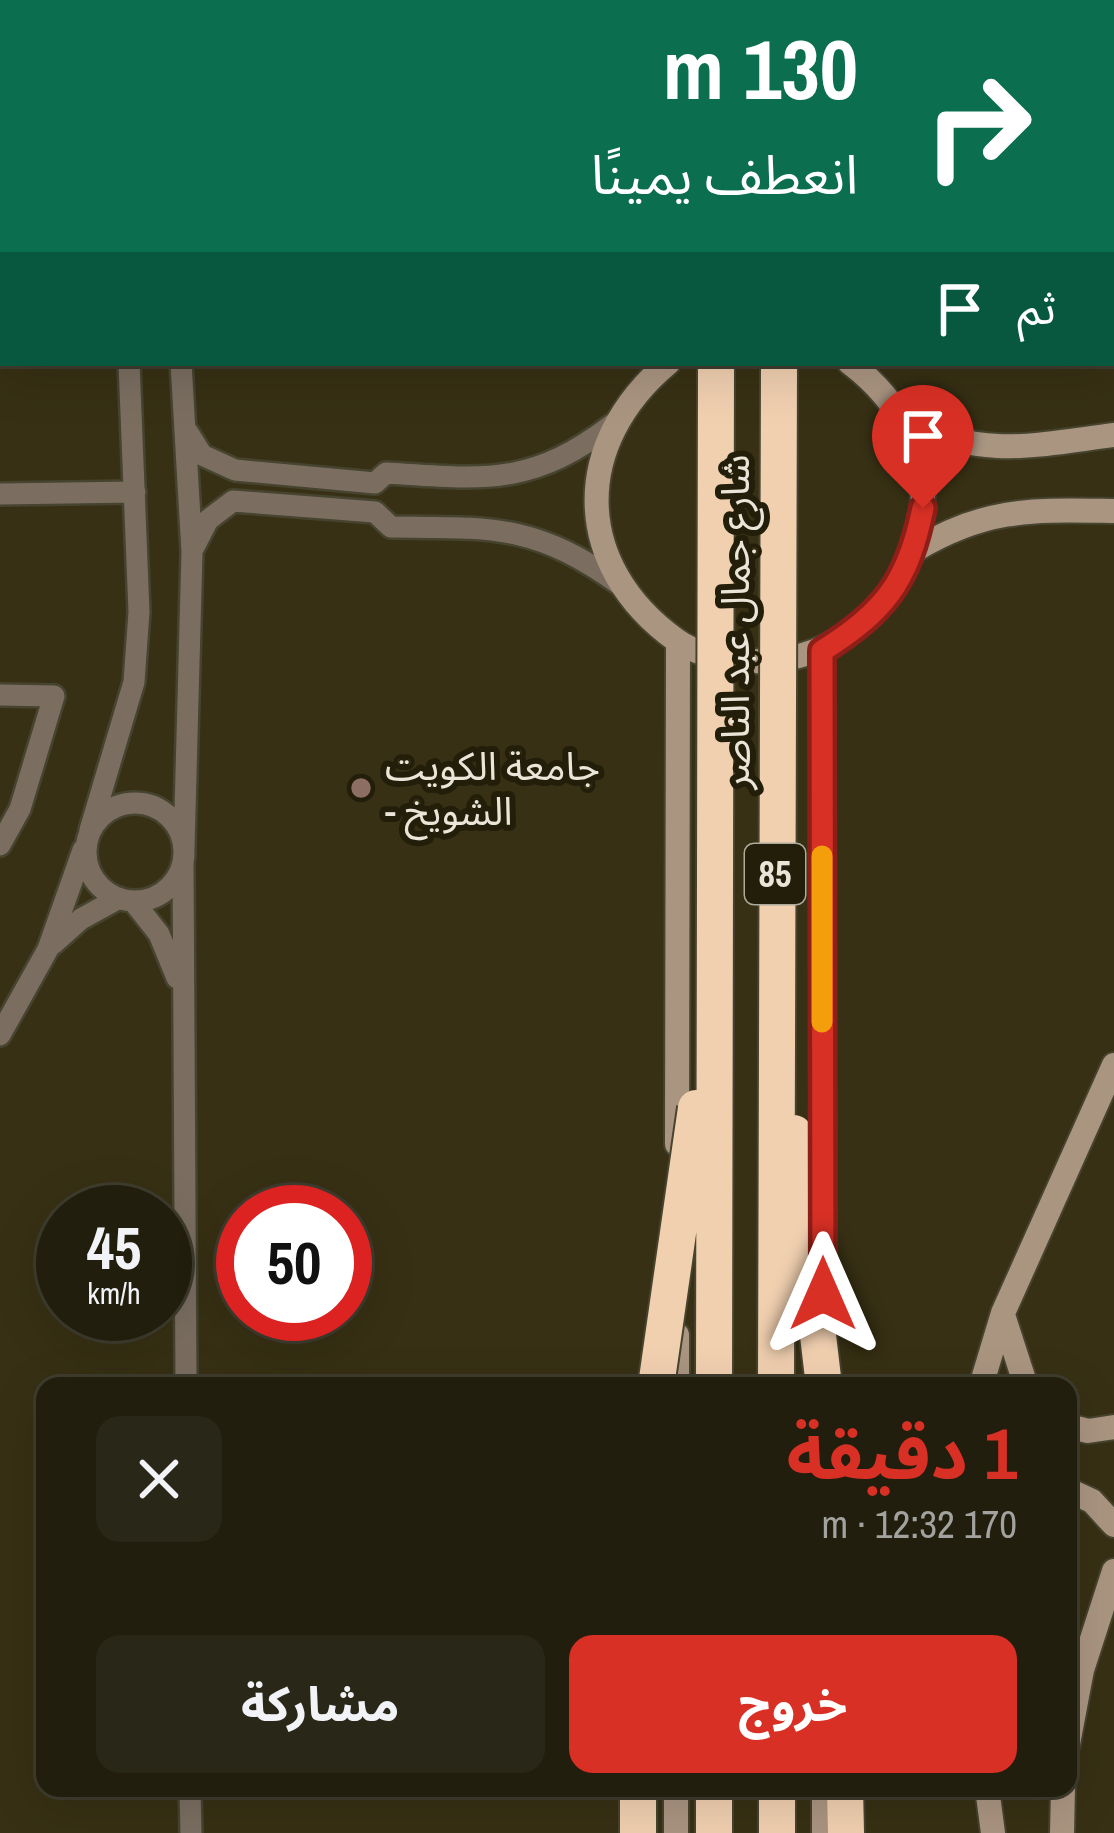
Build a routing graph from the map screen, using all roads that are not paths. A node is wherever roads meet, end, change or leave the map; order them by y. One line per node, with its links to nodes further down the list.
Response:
1 (129, 366): 12 (lane)
2 (181, 366): 9 (lane)
3 (664, 366): 8 (main road)
4 (716, 366): 30 (highway, شارع جمال عبد الناصر / 85, bridge)
5 (778, 366): 29 (highway, شارع جمال عبد الناصر / 85, bridge)
6 (854, 366): 7 (main road)
7 (905, 423): 10 (main road); 16 (main road)
8 (613, 424): 11 (lane); 18 (main road)
9 (184, 428): 11 (lane); 17 (lane)
10 (1114, 435)
11 (375, 483): 15 (lane)
12 (135, 492): 13 (lane); 23 (lane)
13 (0, 494)
14 (1114, 511): 16 (main road)
15 (375, 512): 17 (lane); 18 (lane)
16 (915, 550): 20 (main road)
17 (191, 552): 25 (lane)
18 (619, 584): 19 (main road)
19 (678, 642): 20 (main road); 36 (main road)
20 (822, 651): 40 (main road)
21 (0, 695): 22 (lane)
22 (10, 809): 24 (lane)
23 (88, 837): 25 (lane); 26 (lane); 27 (lane)
24 (0, 845)
25 (183, 855): 26 (lane); 28 (lane)
26 (126, 900): 27 (lane); 28 (lane)
27 (48, 949): 31 (lane)
28 (181, 986): 34 (lane)
29 (774, 987): 38 (highway, شارع جمال عبد الناصر / 85, bridge); 39 (highway, bridge)
30 (714, 998): 35 (highway, bridge); 37 (highway, شارع جمال عبد الناصر / 85, bridge)
31 (0, 1035)
32 (1114, 1065): 33 (main road)
33 (1003, 1313): 41 (main road); 42 (main road)
34 (185, 1377)
35 (657, 1377)
36 (677, 1377)
37 (714, 1377)
38 (776, 1377)
39 (823, 1377)
40 (824, 1377)
41 (985, 1377)
42 (1023, 1377)
43 (1077, 1426): 44 (main road)
44 (1114, 1427)
45 (1077, 1494): 46 (main road)
46 (1114, 1525)
47 (1114, 1571): 48 (main road)
48 (1077, 1696)
49 (190, 1797): 58 (lane)
50 (638, 1797): 59 (highway)
51 (676, 1797): 60 (main road)
52 (714, 1797): 61 (highway)
53 (777, 1797): 62 (highway)
54 (824, 1797): 63 (main road)
55 (845, 1797): 64 (highway)
56 (988, 1797): 65 (main road)
57 (1063, 1797): 66 (main road)
58 (191, 1833)
59 (638, 1833)
60 (676, 1833)
61 (714, 1833)
62 (777, 1833)
63 (824, 1833)
64 (846, 1833)
65 (993, 1833)
66 (1062, 1833)

